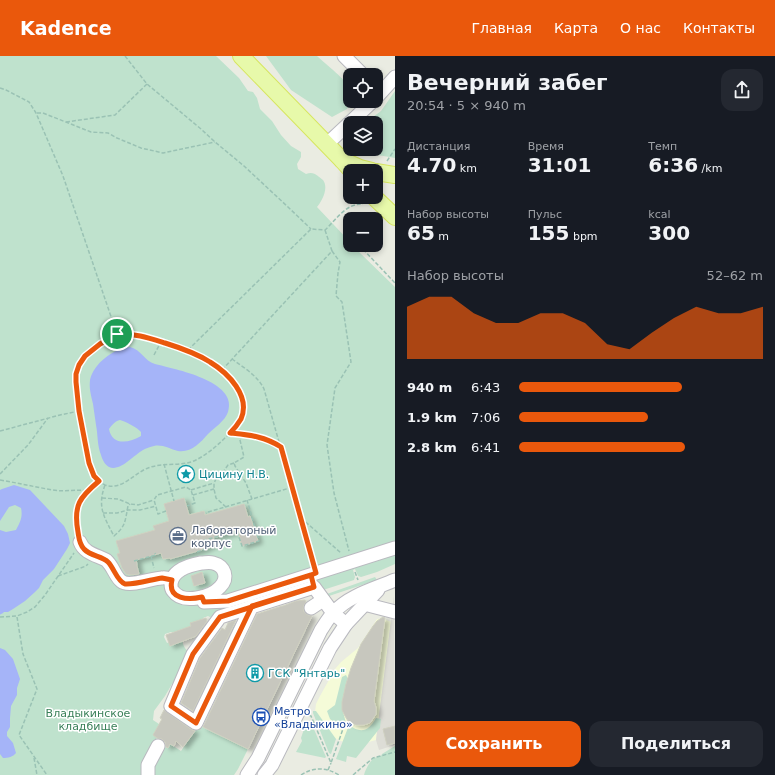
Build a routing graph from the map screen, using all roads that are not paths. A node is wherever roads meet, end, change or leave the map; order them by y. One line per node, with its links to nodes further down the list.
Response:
1 (241, 56): 7 (main road)
2 (344, 56): 3 (street)
3 (356, 68)
4 (395, 77): 5 (street)
5 (383, 88)
6 (363, 108): 7 (street)
7 (327, 144): 8 (main road)
8 (345, 164)
9 (374, 204): 10 (main road)
10 (395, 217)
11 (80, 542): 14 (street)
12 (395, 548): 13 (street)
13 (314, 578): 17 (street); 18 (street); 20 (street)
14 (172, 580): 17 (street); 17 (street)
15 (395, 580): 16 (street)
16 (382, 586): 19 (street); 23 (street)
17 (202, 597)
18 (323, 600): 21 (street); 23 (street)
19 (364, 604): 22 (street); 24 (street)
20 (252, 606): 20 (street)
21 (311, 608)
22 (395, 612)
23 (333, 613): 24 (street); 26 (street)
24 (346, 624): 27 (street)
25 (158, 746): 28 (street)
26 (258, 758): 27 (street); 29 (street)
27 (268, 770)
28 (148, 775)
29 (247, 775)

